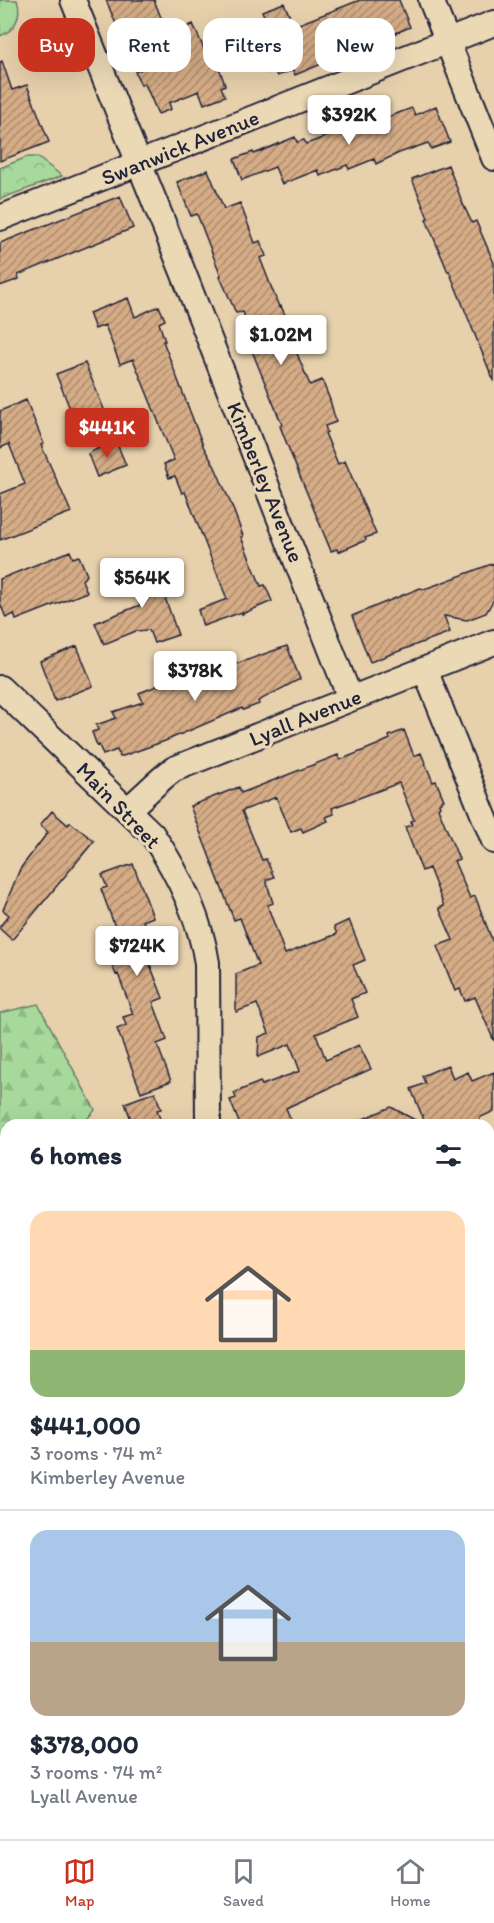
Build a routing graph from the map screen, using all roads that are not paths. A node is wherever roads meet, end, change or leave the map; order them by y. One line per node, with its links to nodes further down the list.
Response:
1 (73, 0): 6 (street, Kimberley Avenue)
2 (431, 0): 4 (street)
3 (494, 23): 4 (street, Swanwick Avenue)
4 (447, 42): 5 (street); 6 (street, Swanwick Avenue)
5 (494, 158)
6 (139, 163): 7 (street, Swanwick Avenue); 11 (street, Kimberley Avenue)
7 (0, 218)
8 (494, 642): 9 (street, Lyall Avenue)
9 (425, 670): 11 (street, Lyall Avenue); 13 (street)
10 (0, 688): 12 (street, Main Street)
11 (350, 698): 12 (street, Lyall Avenue)
12 (127, 810): 14 (street, Main Street)
13 (494, 841)
14 (208, 1119)

